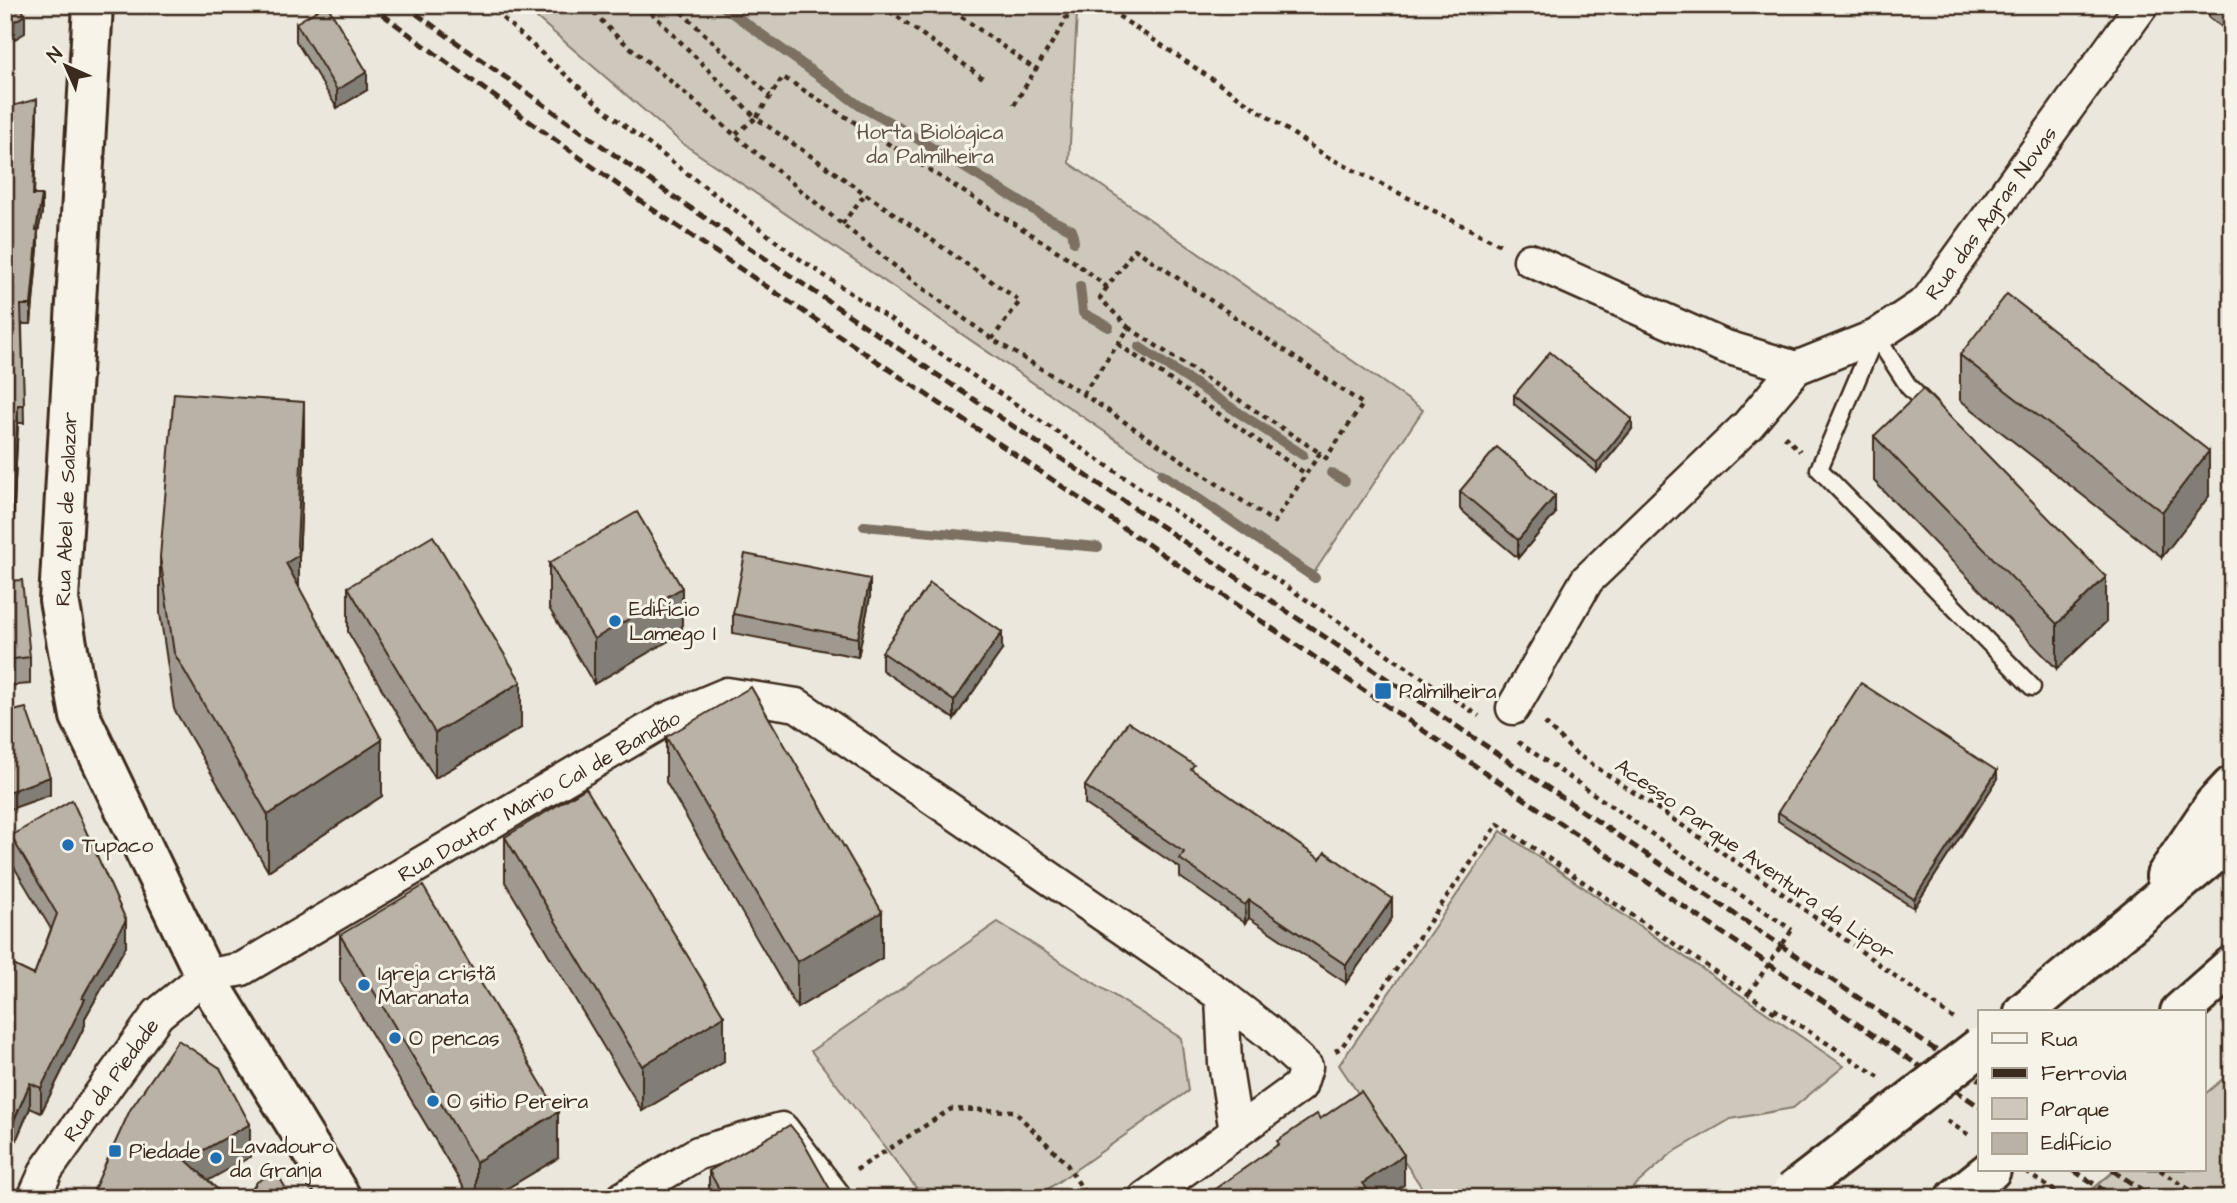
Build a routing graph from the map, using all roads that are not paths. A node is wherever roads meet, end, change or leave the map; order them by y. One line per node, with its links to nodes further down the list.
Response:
1 (93, 5): 13 (main road, Rua Abel de Salazar)
2 (2142, 5): 4 (street, Rua das Agras Novas)
3 (1530, 260): 5 (street)
4 (1876, 336): 5 (street, Rua das Agras Novas); 6 (lane); 7 (lane)
5 (1796, 368): 8 (street, Rua das Agras Novas)
6 (1938, 415)
7 (2032, 687)
8 (1508, 716)
9 (2232, 786): 11 (main road)
10 (2232, 839): 11 (main road)
11 (2142, 913): 15 (main road)
12 (2232, 966): 16 (main road)
13 (205, 976): 14 (street, Rua Doutor Mário Cal de Bandão); 22 (street, Rua da Piedade); 23 (main road, Rua Abel de Salazar)
14 (1222, 996): 18 (street); 18 (street, Rua Doutor Mário Cal de Bandão)
15 (2027, 1010)
16 (2182, 1010)
17 (1970, 1035): 21 (main road, bridge)
18 (1236, 1132): 25 (street)
19 (1988, 1172): 26 (main road)
20 (832, 1193): 24 (street)
21 (1789, 1195)
22 (34, 1198)
23 (341, 1198)
24 (623, 1198)
25 (1145, 1198)
26 (1956, 1198)

